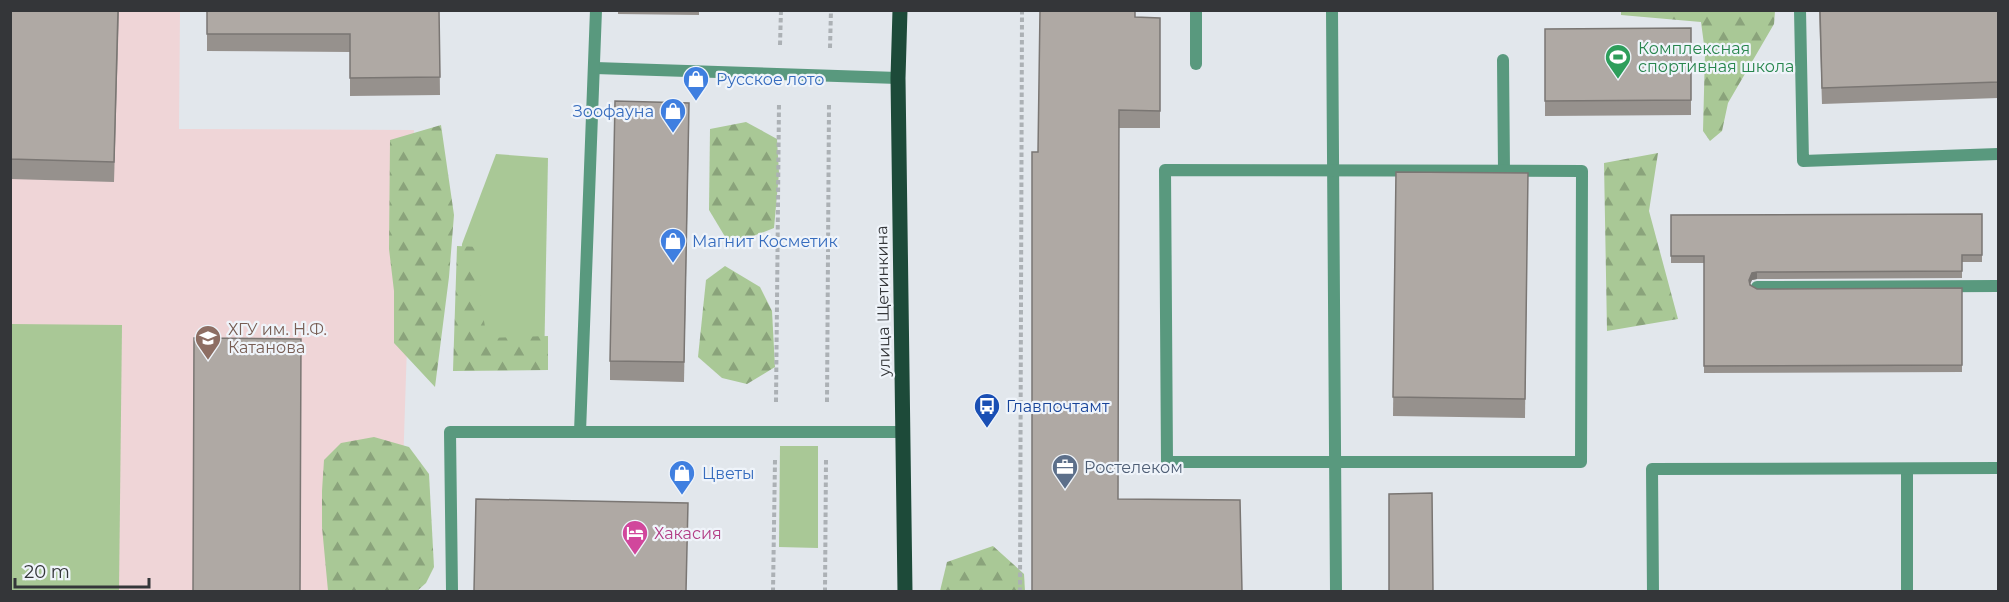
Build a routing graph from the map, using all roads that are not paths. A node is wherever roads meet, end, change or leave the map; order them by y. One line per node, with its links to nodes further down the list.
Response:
1 (596, 10): 8 (lane)
2 (900, 10): 9 (main road, улица Щетинкина)
3 (1196, 10): 7 (lane)
4 (1332, 10): 11 (lane)
5 (1800, 10): 10 (lane)
6 (1503, 60): 12 (lane)
7 (1196, 64)
8 (595, 68): 9 (lane); 15 (lane)
9 (898, 78): 16 (main road, улица Щетинкина)
10 (1998, 154)
11 (1334, 170): 12 (lane); 17 (lane); 17 (lane)
12 (1504, 171): 17 (lane)
13 (1998, 286): 14 (lane)
14 (1757, 287)
15 (580, 432): 16 (lane); 20 (lane)
16 (902, 432): 21 (main road, улица Щетинкина)
17 (1335, 462): 22 (lane)
18 (1998, 468): 19 (lane)
19 (1907, 469): 23 (lane); 24 (lane)
20 (452, 590)
21 (905, 591)
22 (1336, 591)
23 (1653, 591)
24 (1908, 591)

